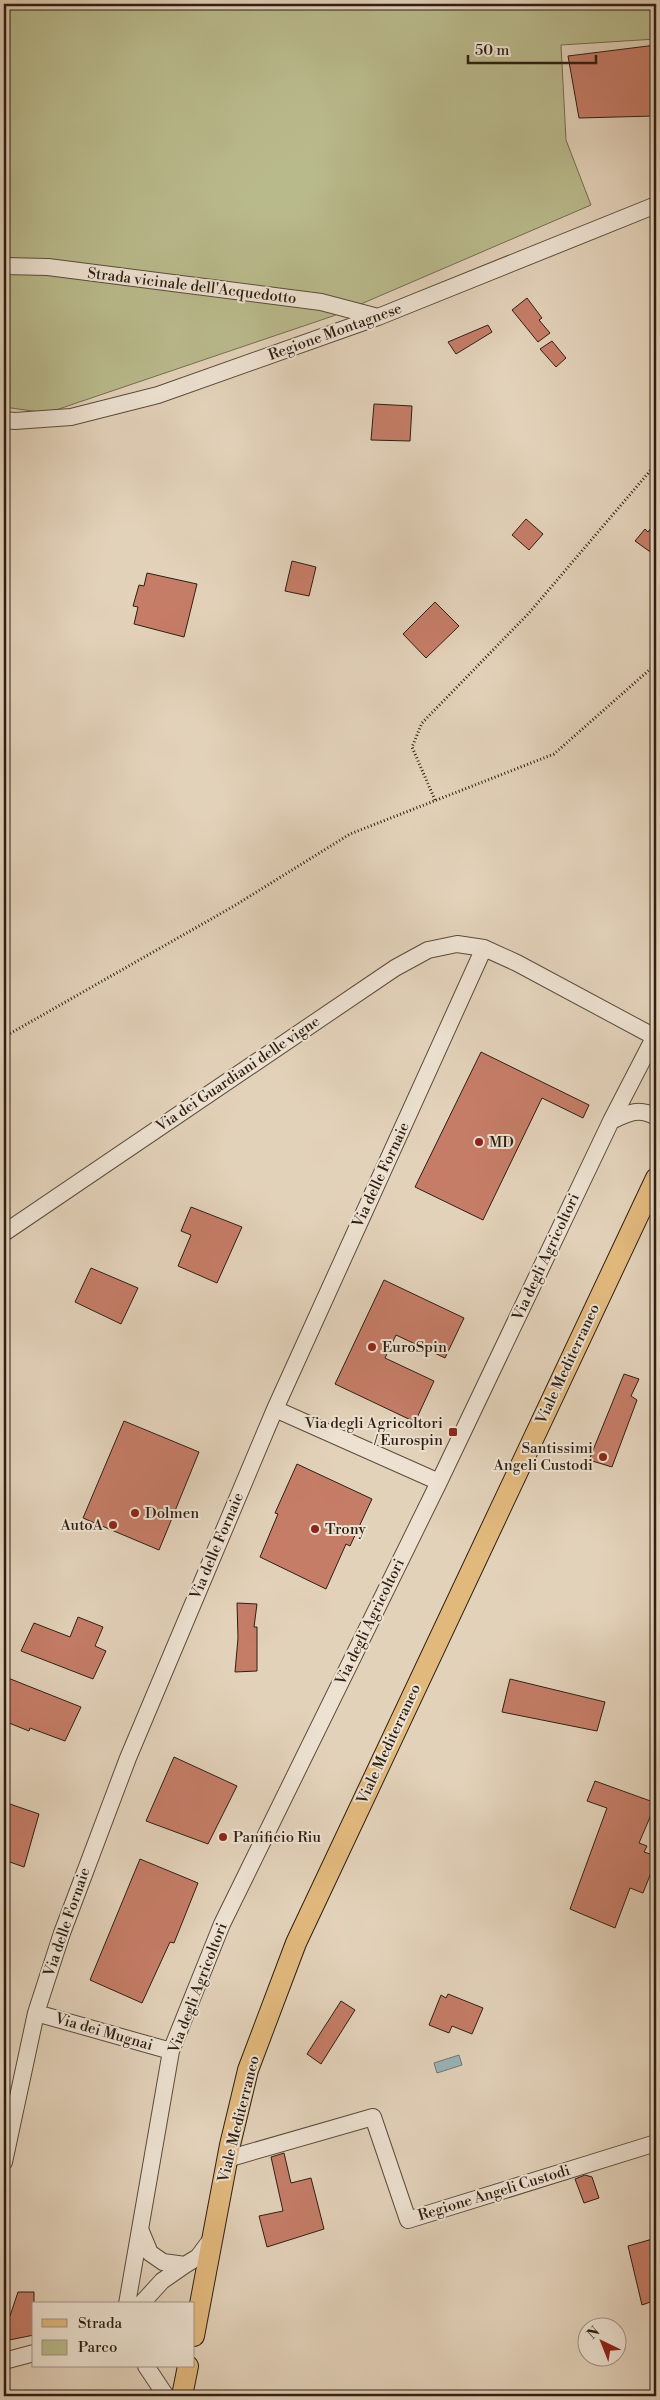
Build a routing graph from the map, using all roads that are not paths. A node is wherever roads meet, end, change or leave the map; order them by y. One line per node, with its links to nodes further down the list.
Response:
1 (656, 205): 3 (street, Regione Montagnese)
2 (4, 266): 3 (street, Strada vicinale dell'Acquedotto)
3 (378, 317): 4 (street, Regione Montagnese)
4 (4, 420)
5 (484, 948): 6 (street, Via dei Guardiani delle vigne); 11 (street, Via dei Guardiani delle vigne); 12 (street, Via delle Fornaie)
6 (655, 1035): 7 (street, Via degli Agricoltori)
7 (650, 1061): 9 (street, Via degli Agricoltori)
8 (656, 1117): 9 (street)
9 (611, 1121): 13 (street, Via degli Agricoltori)
10 (656, 1178): 17 (main road, Viale Mediterraneo)
11 (4, 1233)
12 (275, 1409): 13 (street); 14 (street, Via delle Fornaie)
13 (439, 1482): 15 (street, Via degli Agricoltori)
14 (36, 2013): 15 (street, Via dei Mugnai); 18 (street, Via delle Fornaie)
15 (171, 2051): 19 (street, Via degli Agricoltori)
16 (656, 2142): 17 (street, Regione Angeli Custodi)
17 (227, 2159): 20 (main road, Viale Mediterraneo)
18 (4, 2162)
19 (140, 2229): 21 (street); 22 (street, Via degli Agricoltori)
20 (212, 2238): 21 (street); 25 (main road, Viale Mediterraneo)
21 (185, 2265): 24 (street)
22 (132, 2276): 23 (street, Via degli Agricoltori); 24 (street)
23 (126, 2302)
24 (144, 2302)
25 (195, 2331)
26 (32, 2354): 27 (street)
27 (4, 2361)
28 (147, 2368): 30 (street)
29 (188, 2368): 31 (main road)
30 (166, 2396)
31 (182, 2396)

